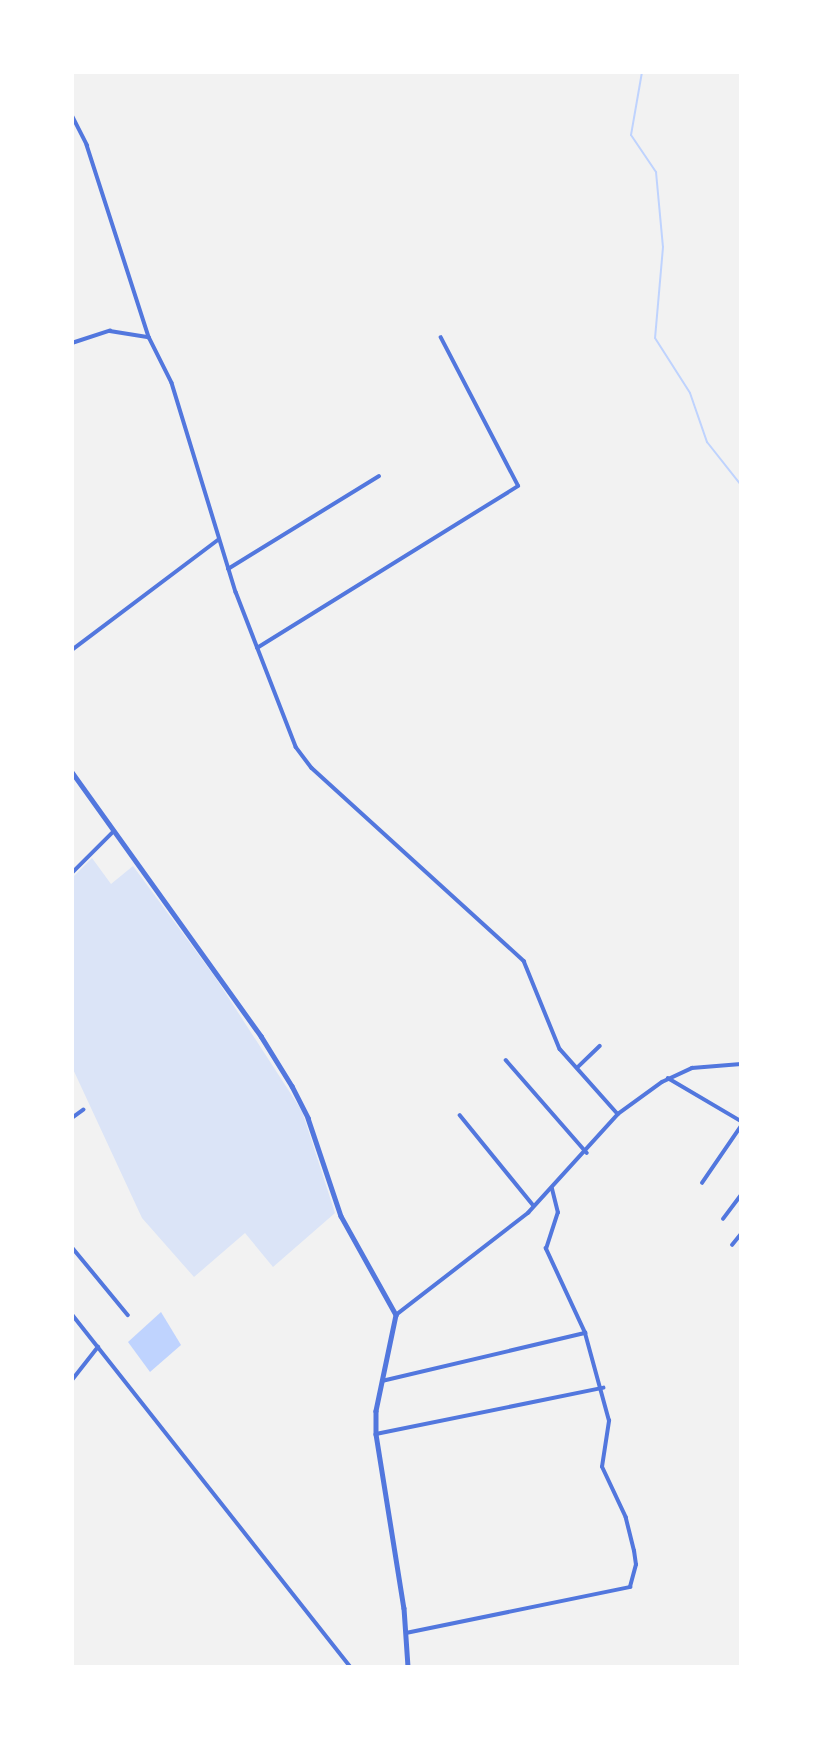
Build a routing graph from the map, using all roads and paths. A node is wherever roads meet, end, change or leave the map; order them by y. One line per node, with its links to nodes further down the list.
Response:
1 (72, 114): 2 (street)
2 (149, 337): 4 (street); 6 (street)
3 (441, 338): 8 (street)
4 (72, 343)
5 (379, 476): 7 (street)
6 (218, 540): 7 (street); 9 (street)
7 (228, 569): 8 (street)
8 (257, 648): 16 (street)
9 (72, 650)
10 (72, 772): 11 (street)
11 (114, 831): 12 (street); 35 (street)
12 (72, 873)
13 (600, 1046): 16 (street)
14 (506, 1060): 24 (street)
15 (741, 1064): 17 (street)
16 (578, 1068): 19 (street)
17 (668, 1078): 19 (street); 22 (street)
18 (82, 1110): 21 (street)
19 (618, 1114): 24 (street)
20 (460, 1115): 28 (street)
21 (72, 1118)
22 (741, 1121)
23 (741, 1126): 25 (street)
24 (587, 1153): 26 (street)
25 (702, 1183)
26 (552, 1189): 28 (street); 36 (street)
27 (741, 1195): 29 (street)
28 (535, 1206): 35 (street)
29 (723, 1219)
30 (741, 1234): 31 (street)
31 (732, 1245)
32 (72, 1247): 34 (street)
33 (72, 1314): 37 (street)
34 (128, 1315)
35 (396, 1315): 39 (street)
36 (585, 1333): 39 (street); 40 (street)
37 (98, 1347): 38 (street); 43 (street)
38 (72, 1380)
39 (382, 1381): 41 (street)
40 (603, 1388): 41 (street); 42 (street)
41 (376, 1434): 42 (street)
42 (406, 1633): 44 (street)
43 (351, 1667)
44 (408, 1667)

